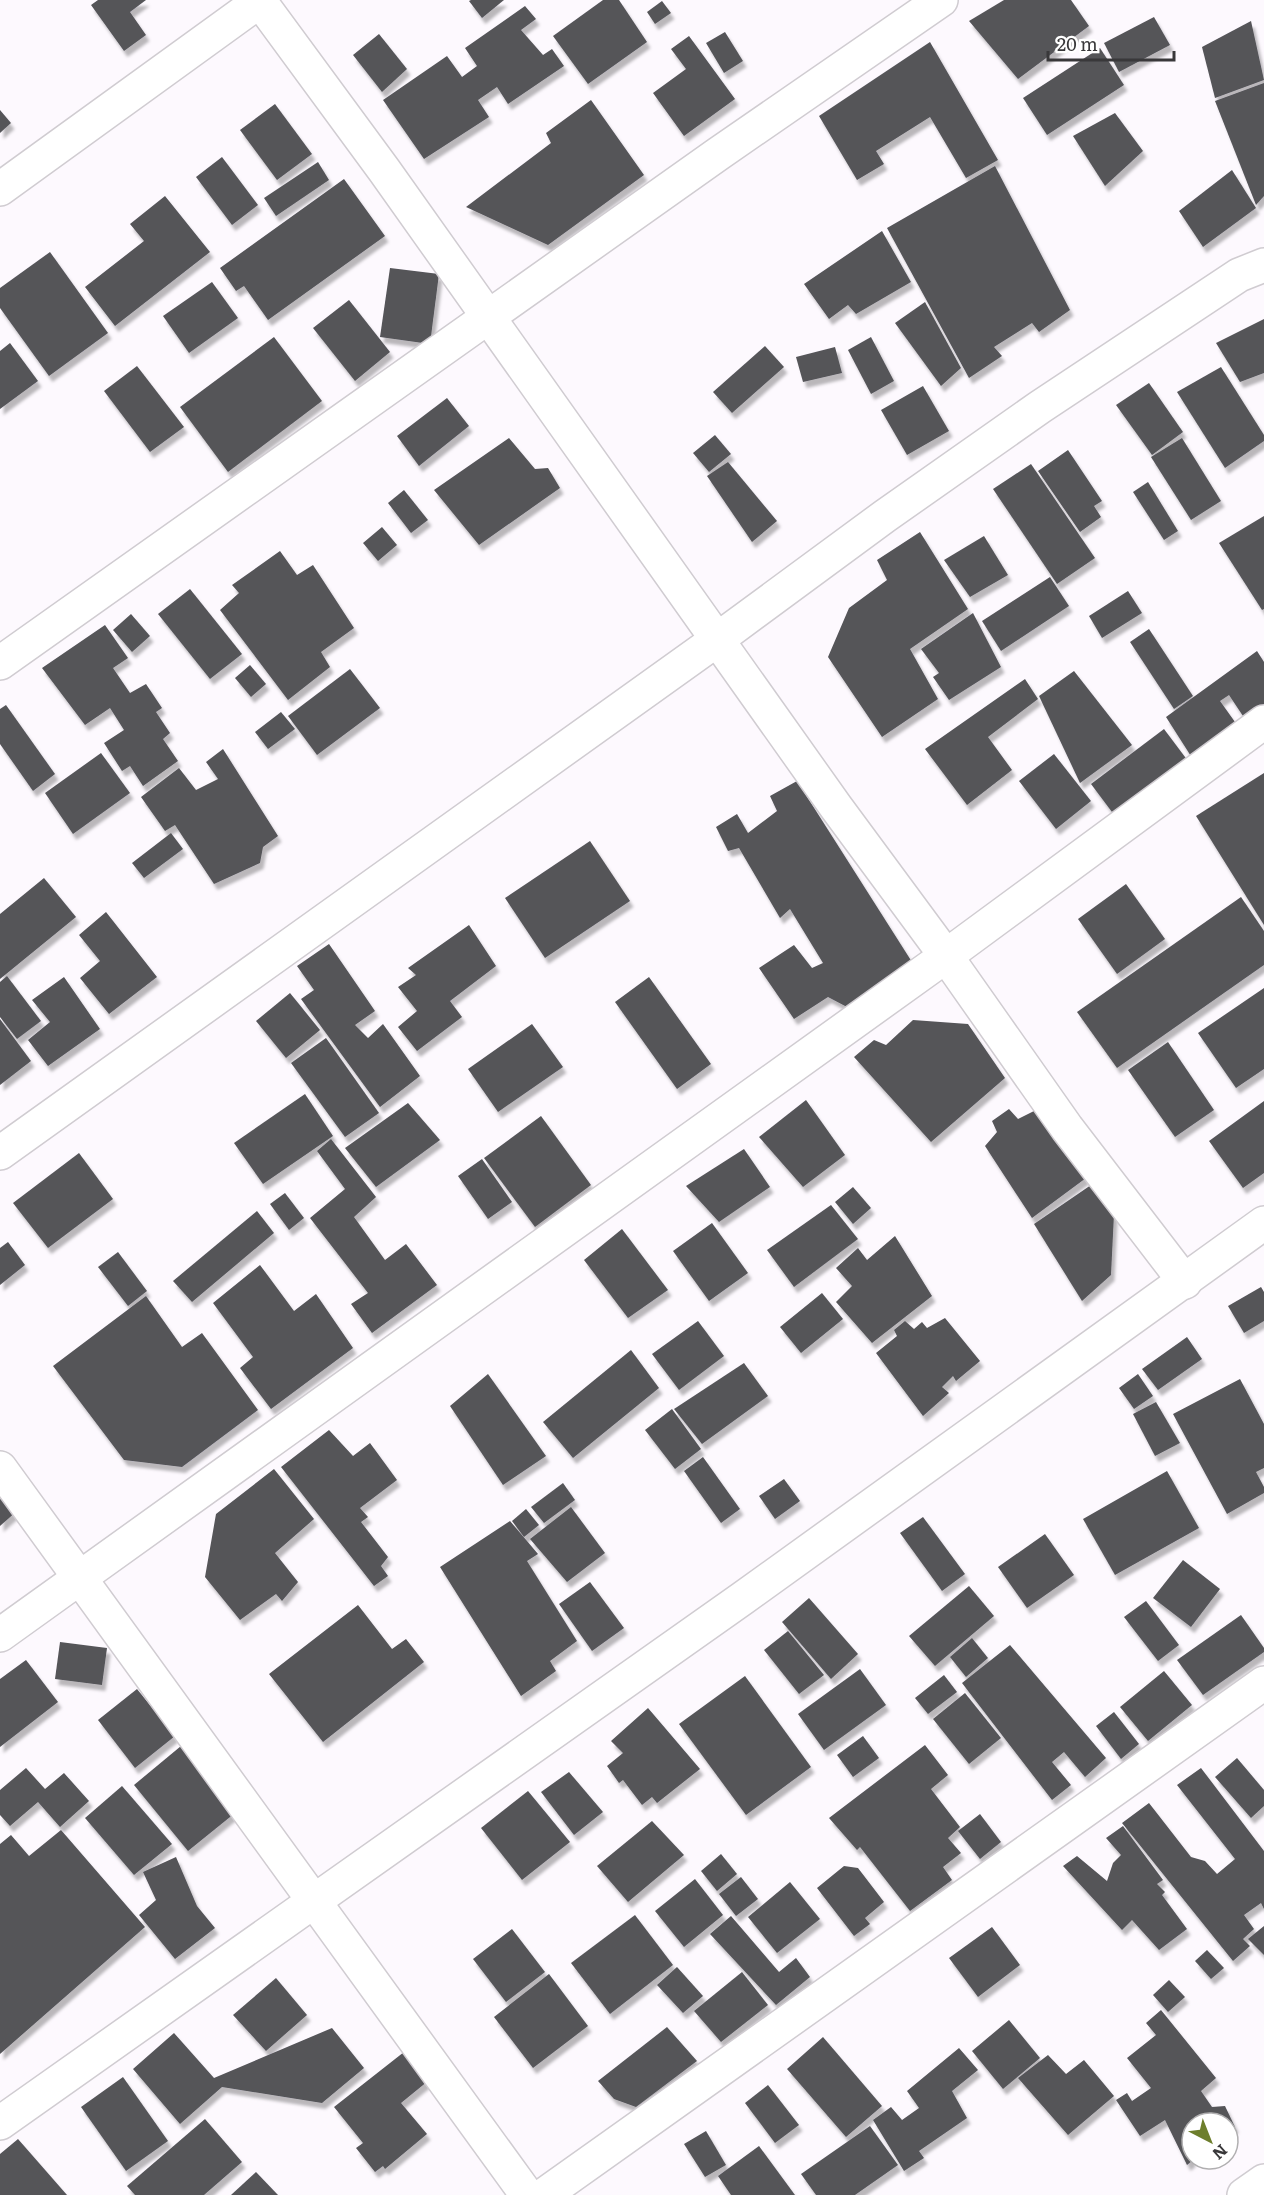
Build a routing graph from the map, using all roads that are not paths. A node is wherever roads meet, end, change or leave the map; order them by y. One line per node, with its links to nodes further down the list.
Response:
1 (260, 0): 3 (street); 5 (street)
2 (941, 0): 5 (street)
3 (0, 189)
4 (1264, 265): 6 (street)
5 (489, 317): 6 (street); 7 (street)
6 (718, 639): 9 (street); 10 (street)
7 (0, 663)
8 (1264, 722): 9 (street)
9 (946, 956): 12 (street); 14 (street)
10 (0, 1154)
11 (1264, 1223): 12 (street)
12 (1185, 1282): 17 (street)
13 (0, 1468): 14 (street)
14 (80, 1579): 15 (street); 17 (street)
15 (0, 1635)
16 (1264, 1683): 21 (street)
17 (313, 1902): 18 (street); 20 (street)
18 (0, 2123)
19 (1264, 2181): 22 (street)
20 (527, 2195)
21 (544, 2195)
22 (1244, 2195)

